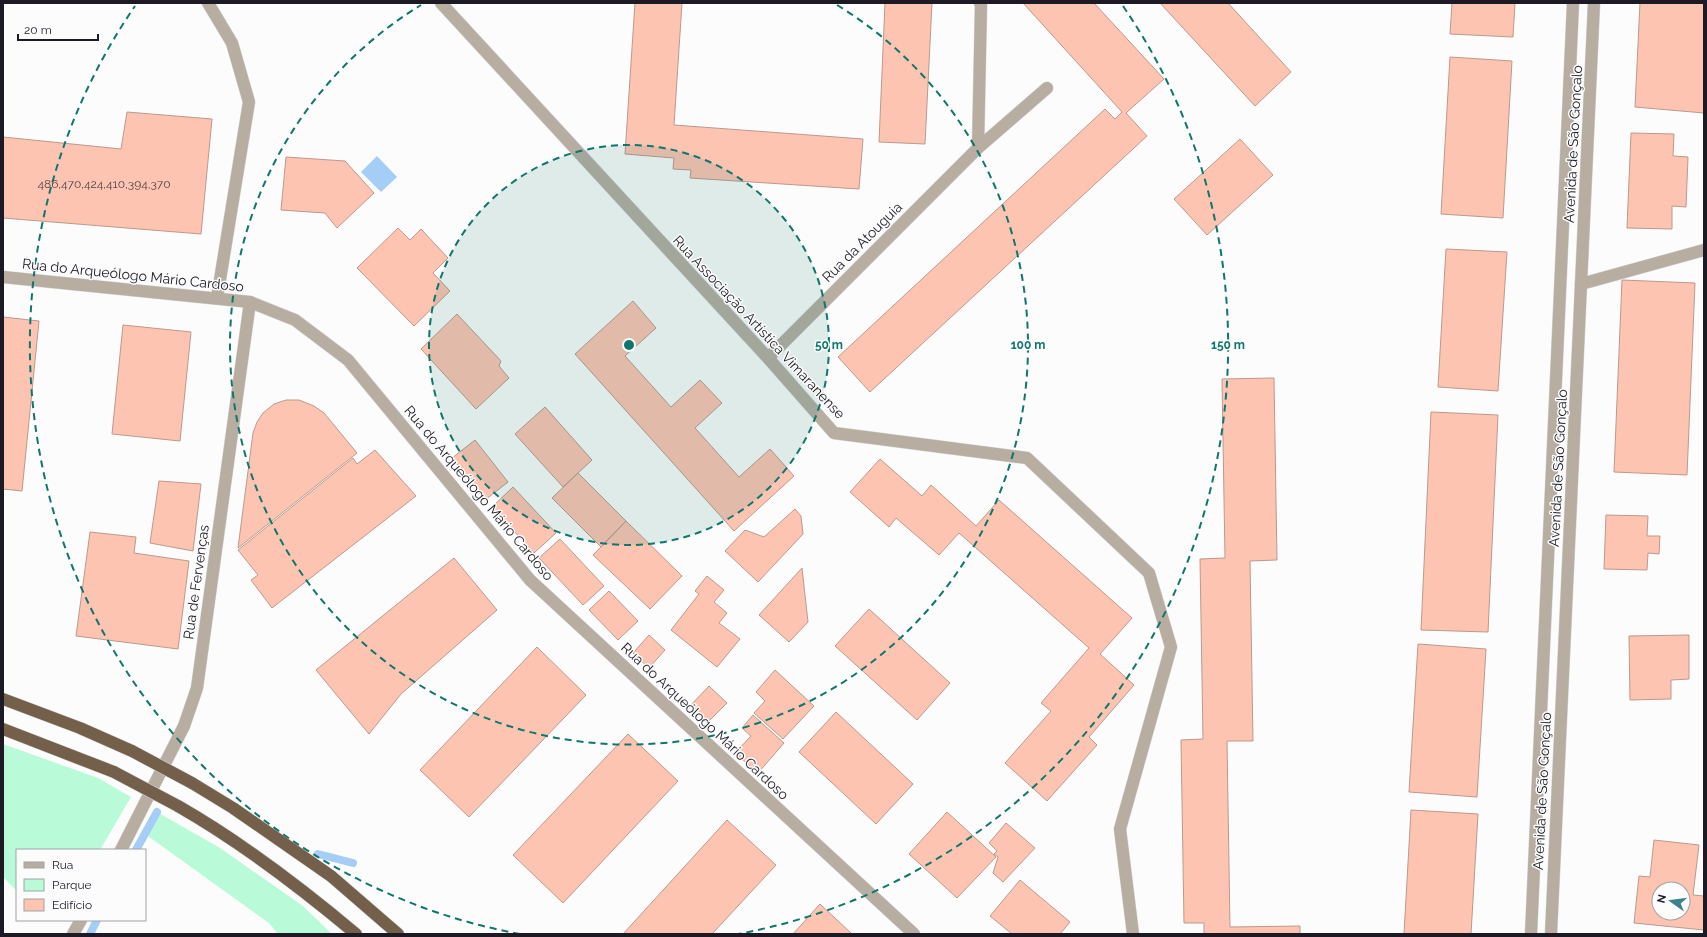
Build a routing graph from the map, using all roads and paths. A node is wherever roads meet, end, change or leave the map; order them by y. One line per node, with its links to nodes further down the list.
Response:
1 (208, 3): 11 (street)
2 (441, 3): 13 (street, Rua Associação Artística Vimaranense)
3 (980, 3): 7 (street)
4 (1573, 3): 23 (street, Avenida de São Gonçalo)
5 (1594, 3): 10 (street, Avenida de São Gonçalo)
6 (1047, 88): 7 (street, Rua da Atouguia)
7 (978, 148): 13 (street, Rua da Atouguia)
8 (1704, 250): 10 (street)
9 (3, 278): 11 (street, Rua do Arqueólogo Mário Cardoso)
10 (1581, 284): 24 (street, Avenida de São Gonçalo)
11 (217, 298): 12 (street, Rua do Arqueólogo Mário Cardoso)
12 (250, 302): 16 (street, Rua de Fervenças); 21 (street, Rua do Arqueólogo Mário Cardoso)
13 (768, 358): 22 (street, Rua Associação Artística Vimaranense)
14 (3, 699): 20 (highway, bridge)
15 (3, 729): 19 (highway, bridge)
16 (122, 849)
17 (80, 921): 18 (street)
18 (73, 934)
19 (356, 934)
20 (398, 934)
21 (914, 934)
22 (1133, 934)
23 (1531, 934)
24 (1551, 934)

